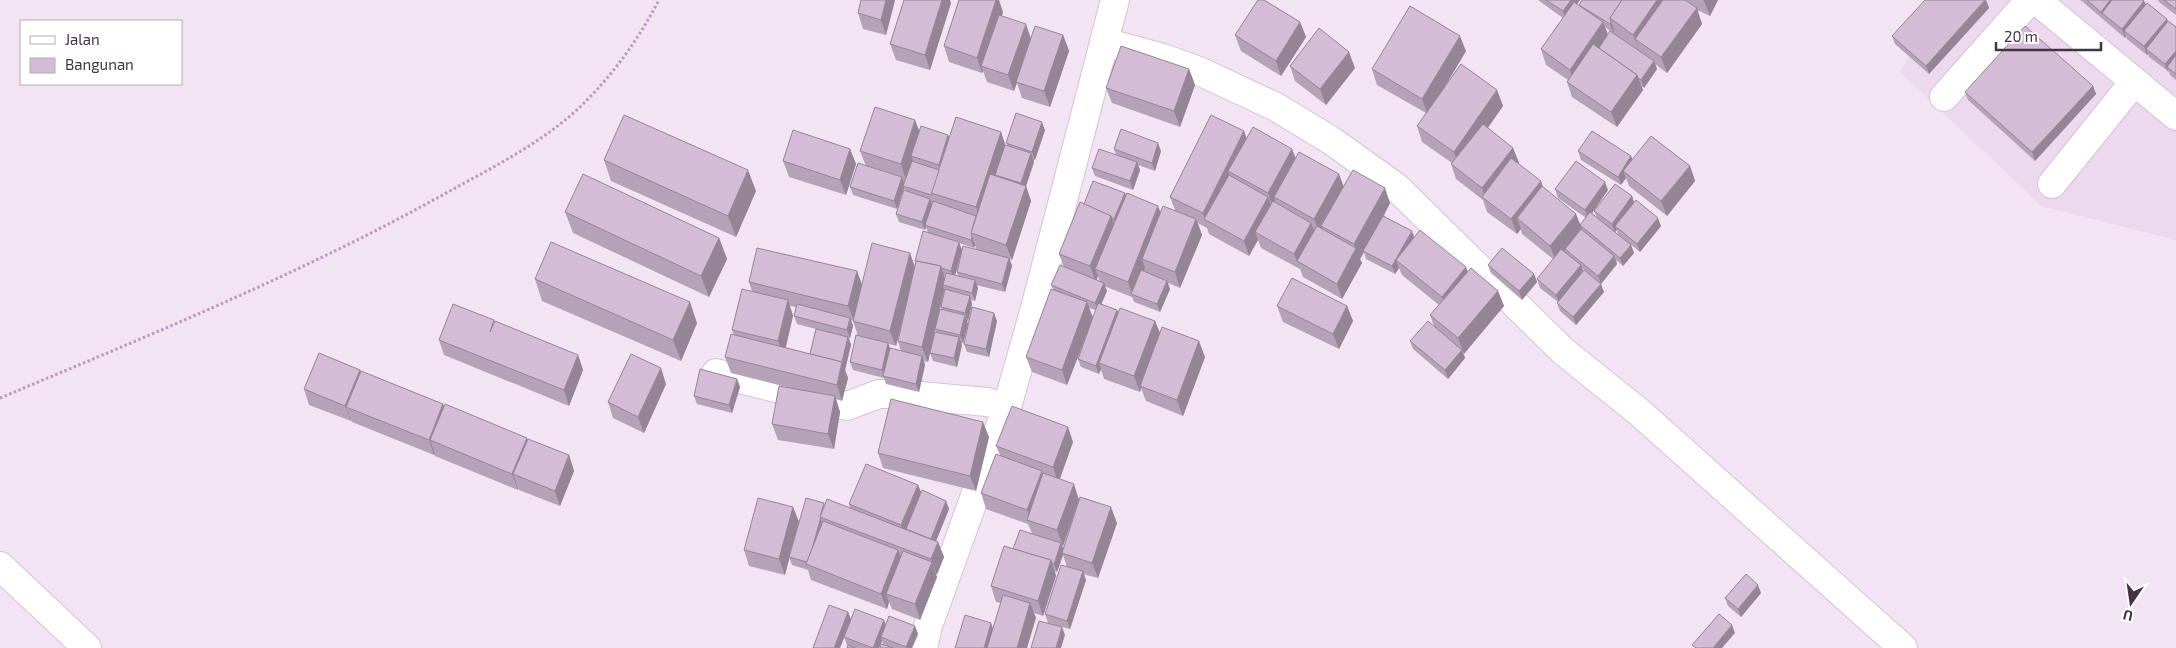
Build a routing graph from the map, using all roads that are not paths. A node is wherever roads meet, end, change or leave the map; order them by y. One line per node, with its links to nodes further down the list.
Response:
1 (1115, 0): 4 (street)
2 (2030, 0): 6 (street)
3 (2036, 0): 5 (street)
4 (1104, 42): 10 (street); 14 (street)
5 (2134, 82): 7 (street); 8 (street)
6 (1944, 98)
7 (2176, 116)
8 (2052, 184)
9 (716, 373): 10 (street)
10 (1007, 407): 13 (street)
11 (0, 566): 12 (street)
12 (87, 648)
13 (923, 648)
14 (1903, 648)

